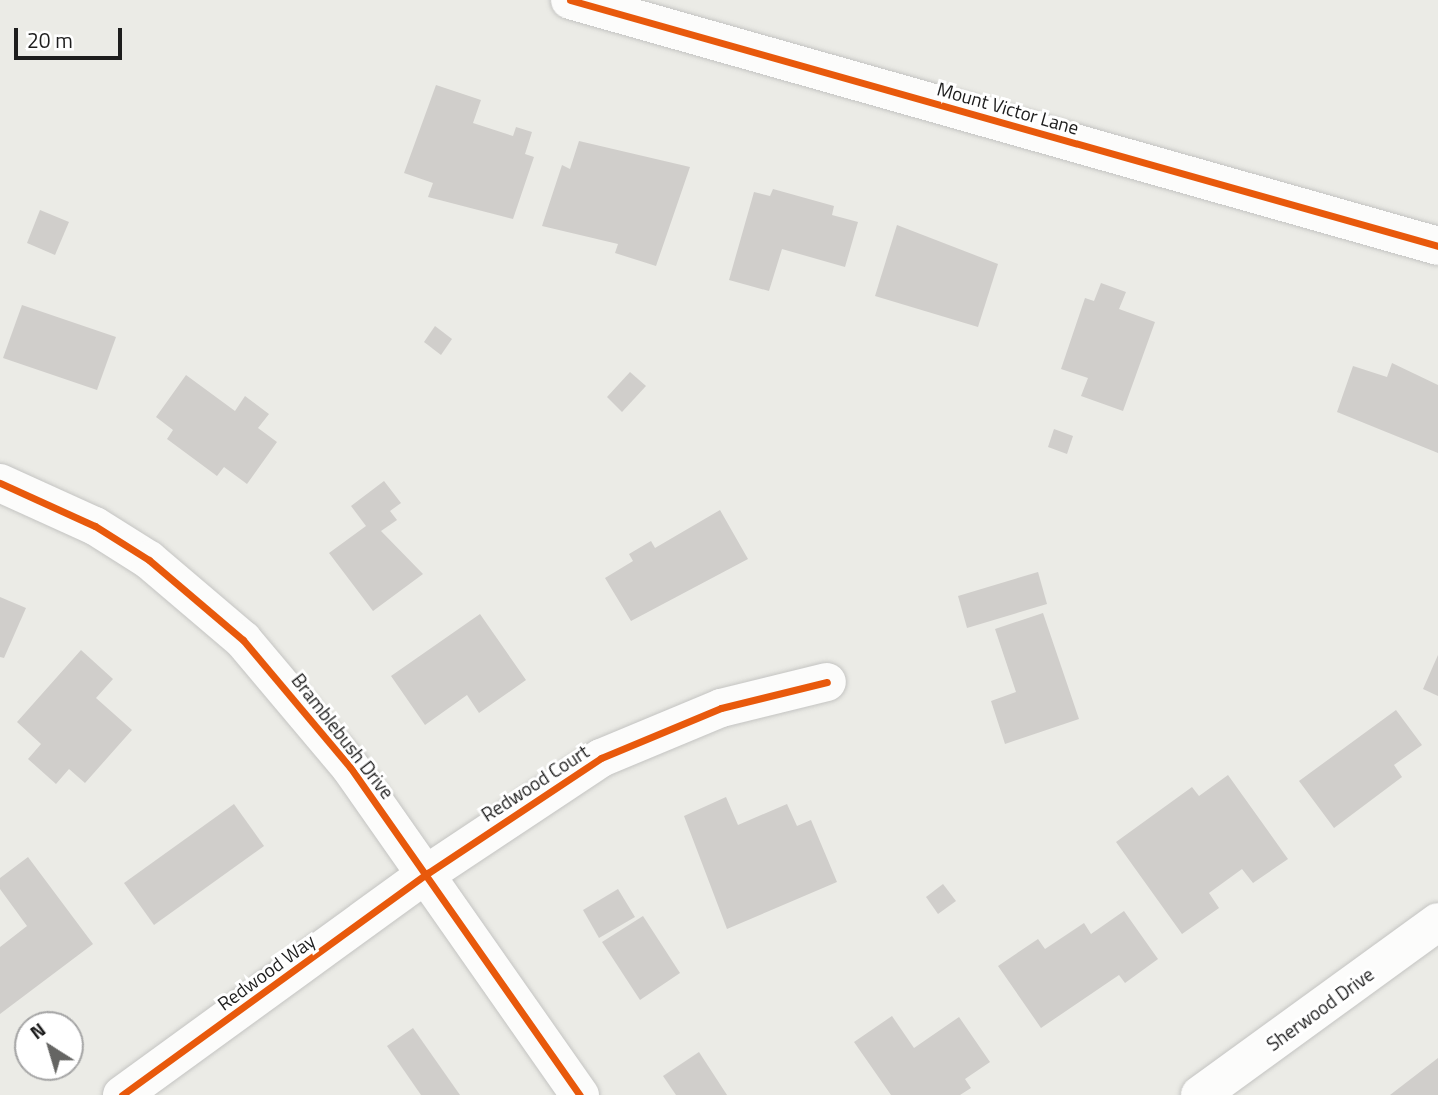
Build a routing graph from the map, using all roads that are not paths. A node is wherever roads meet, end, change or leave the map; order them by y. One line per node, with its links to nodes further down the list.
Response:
1 (570, 0): 2 (street, Mount Victor Lane)
2 (1438, 247)
3 (0, 483): 5 (street, Bramblebush Drive)
4 (827, 682): 5 (street, Redwood Court)
5 (428, 873): 7 (street, Redwood Way); 8 (street, Bramblebush Drive)
6 (1438, 922): 9 (street, Sherwood Drive)
7 (122, 1095)
8 (580, 1095)
9 (1200, 1095)

